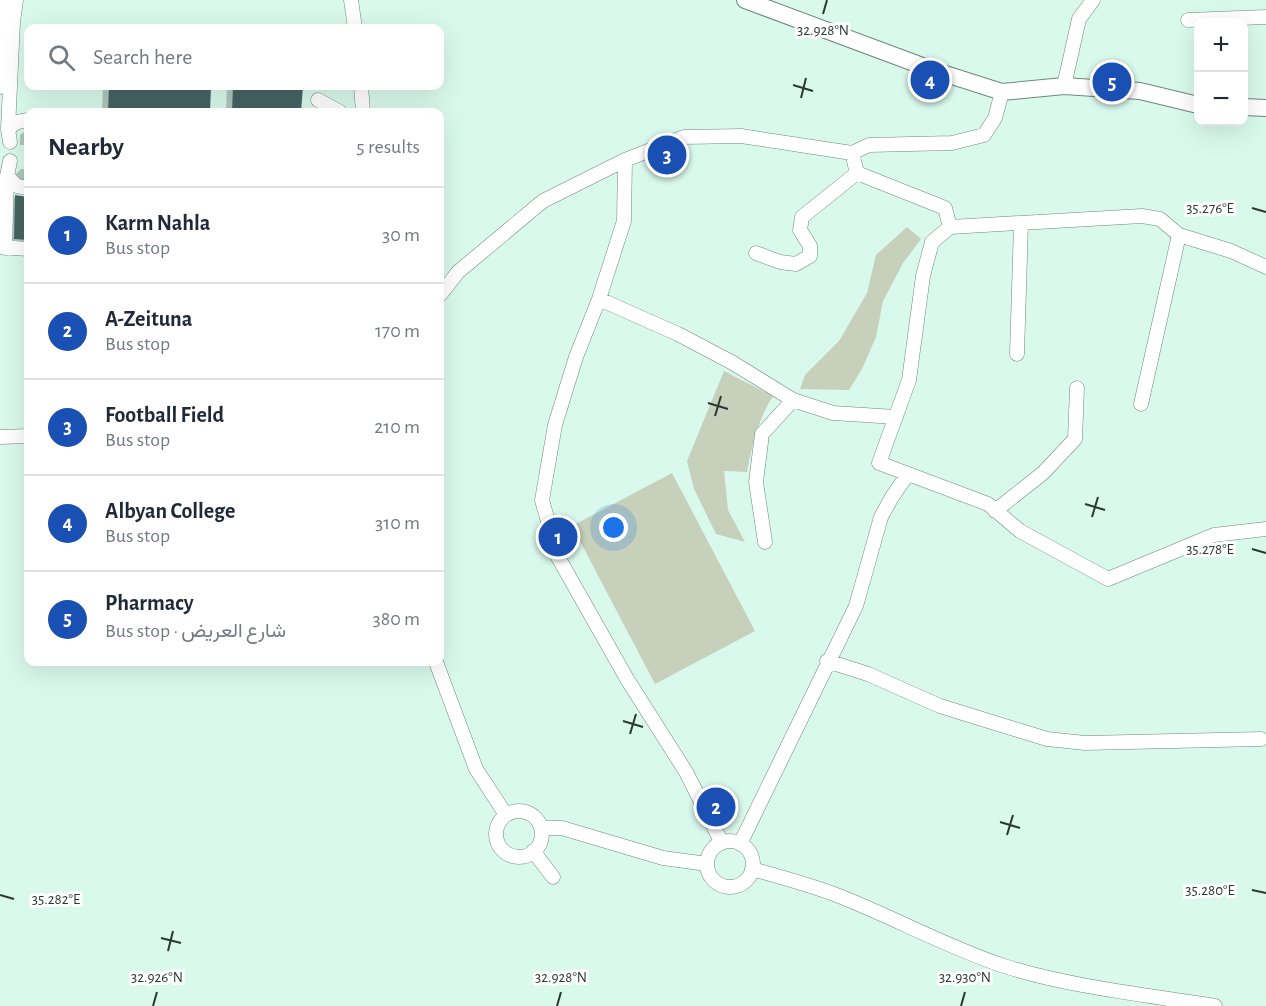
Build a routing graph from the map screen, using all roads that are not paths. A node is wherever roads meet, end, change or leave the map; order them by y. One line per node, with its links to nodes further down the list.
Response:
1 (6, 0): 10 (street)
2 (16, 0): 20 (street)
3 (351, 0): 8 (street)
4 (745, 0): 12 (main road)
5 (1092, 0): 9 (street)
6 (1266, 17): 7 (street)
7 (1188, 20)
8 (354, 24)
9 (1064, 86): 12 (main road); 14 (main road)
10 (0, 87)
11 (361, 90): 17 (street)
12 (1002, 92): 21 (street)
13 (318, 100): 16 (street)
14 (1194, 104)
15 (1248, 107): 18 (main road)
16 (333, 108)
17 (363, 108)
18 (1266, 108)
19 (24, 121): 20 (street)
20 (6, 136): 23 (street)
21 (852, 153): 22 (street); 24 (street)
22 (626, 160): 33 (street); 34 (street)
23 (6, 168): 25 (street); 29 (street)
24 (857, 174): 27 (street); 31 (street)
25 (24, 187)
26 (1021, 224): 27 (street); 28 (street); 35 (street)
27 (951, 227): 39 (street)
28 (1179, 235): 32 (street); 38 (street)
29 (3, 247): 30 (street)
30 (24, 249)
31 (756, 253)
32 (1266, 267)
33 (444, 290)
34 (599, 299): 37 (street); 51 (street)
35 (1017, 354)
36 (1077, 388): 43 (street)
37 (792, 400): 39 (street); 45 (street)
38 (1141, 404)
39 (896, 417): 42 (street)
40 (22, 436): 41 (street)
41 (0, 439)
42 (908, 474): 43 (street); 46 (street)
43 (995, 511): 44 (street)
44 (1266, 529)
45 (765, 542)
46 (827, 662): 48 (street); 52 (street)
47 (437, 666): 49 (street)
48 (1261, 739)
49 (506, 815): 50 (street); 53 (street)
50 (541, 828): 53 (street); 54 (street)
51 (722, 843): 52 (street); 54 (street)
52 (740, 844): 55 (street)
53 (533, 851): 56 (street)
54 (707, 864): 55 (street)
55 (752, 869): 57 (street)
56 (553, 877)
57 (1215, 1006)

